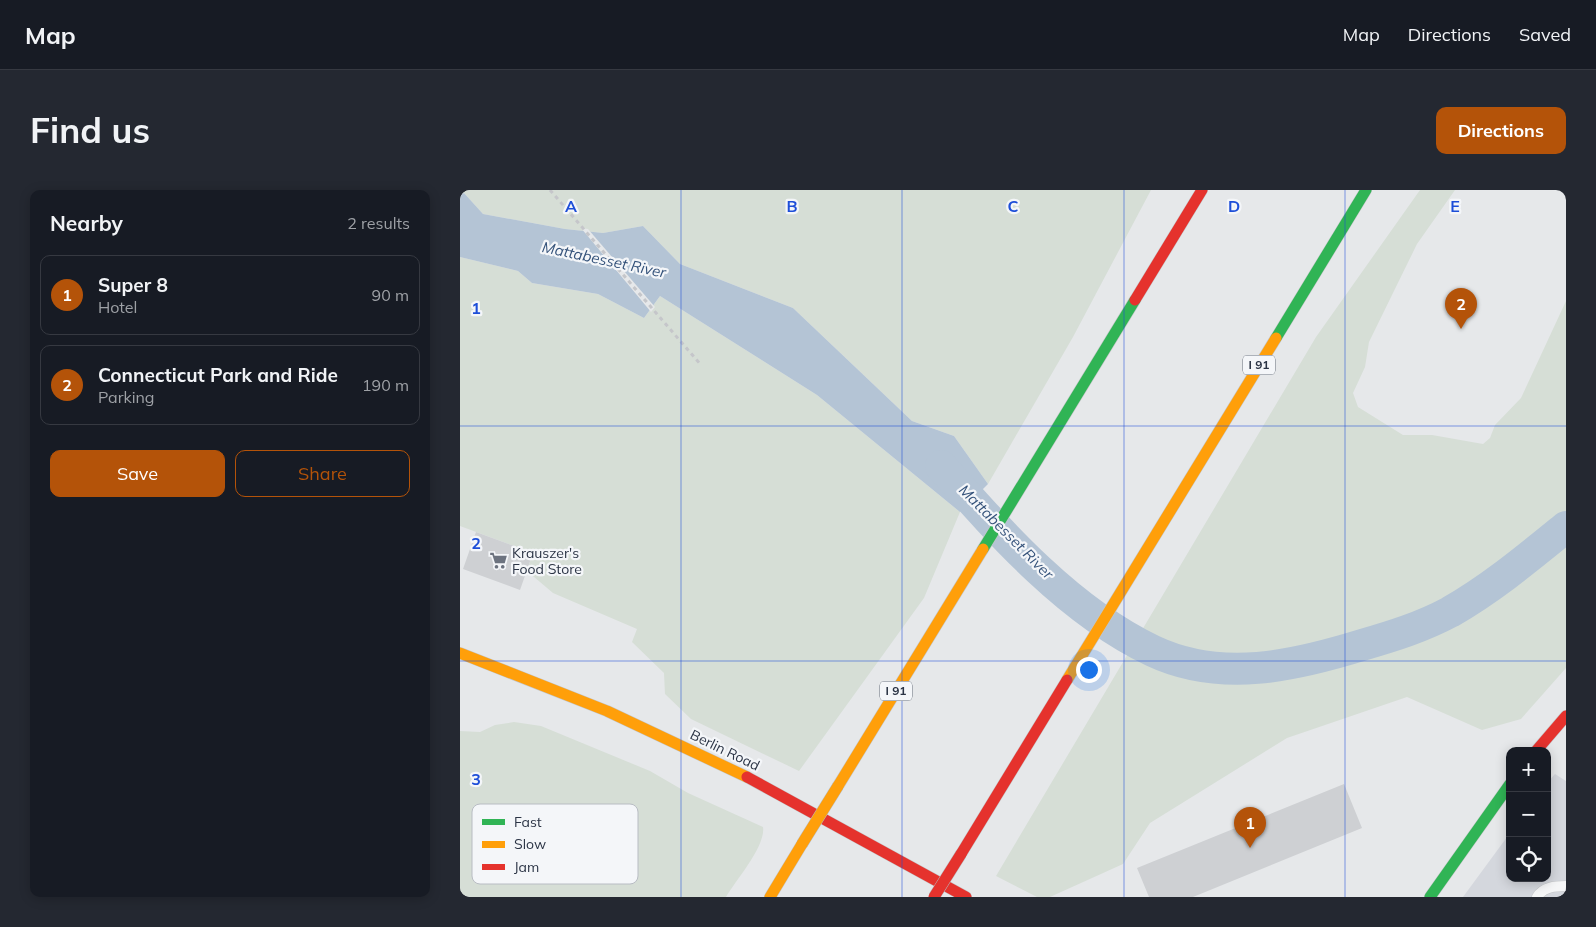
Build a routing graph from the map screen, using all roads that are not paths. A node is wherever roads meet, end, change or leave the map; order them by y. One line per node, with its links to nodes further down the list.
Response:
1 (1202, 190): 7 (main road, I 91, bridge)
2 (1366, 190): 11 (main road, I 91, bridge)
3 (460, 652): 12 (main road, Berlin Road)
4 (1566, 716): 5 (main road)
5 (1539, 747)
6 (1506, 789): 13 (main road)
7 (792, 862): 9 (main road); 10 (main road, I 91)
8 (1565, 888): 14 (lane)
9 (760, 897)
10 (770, 897)
11 (934, 897)
12 (966, 897)
13 (1430, 897)
14 (1537, 897)

